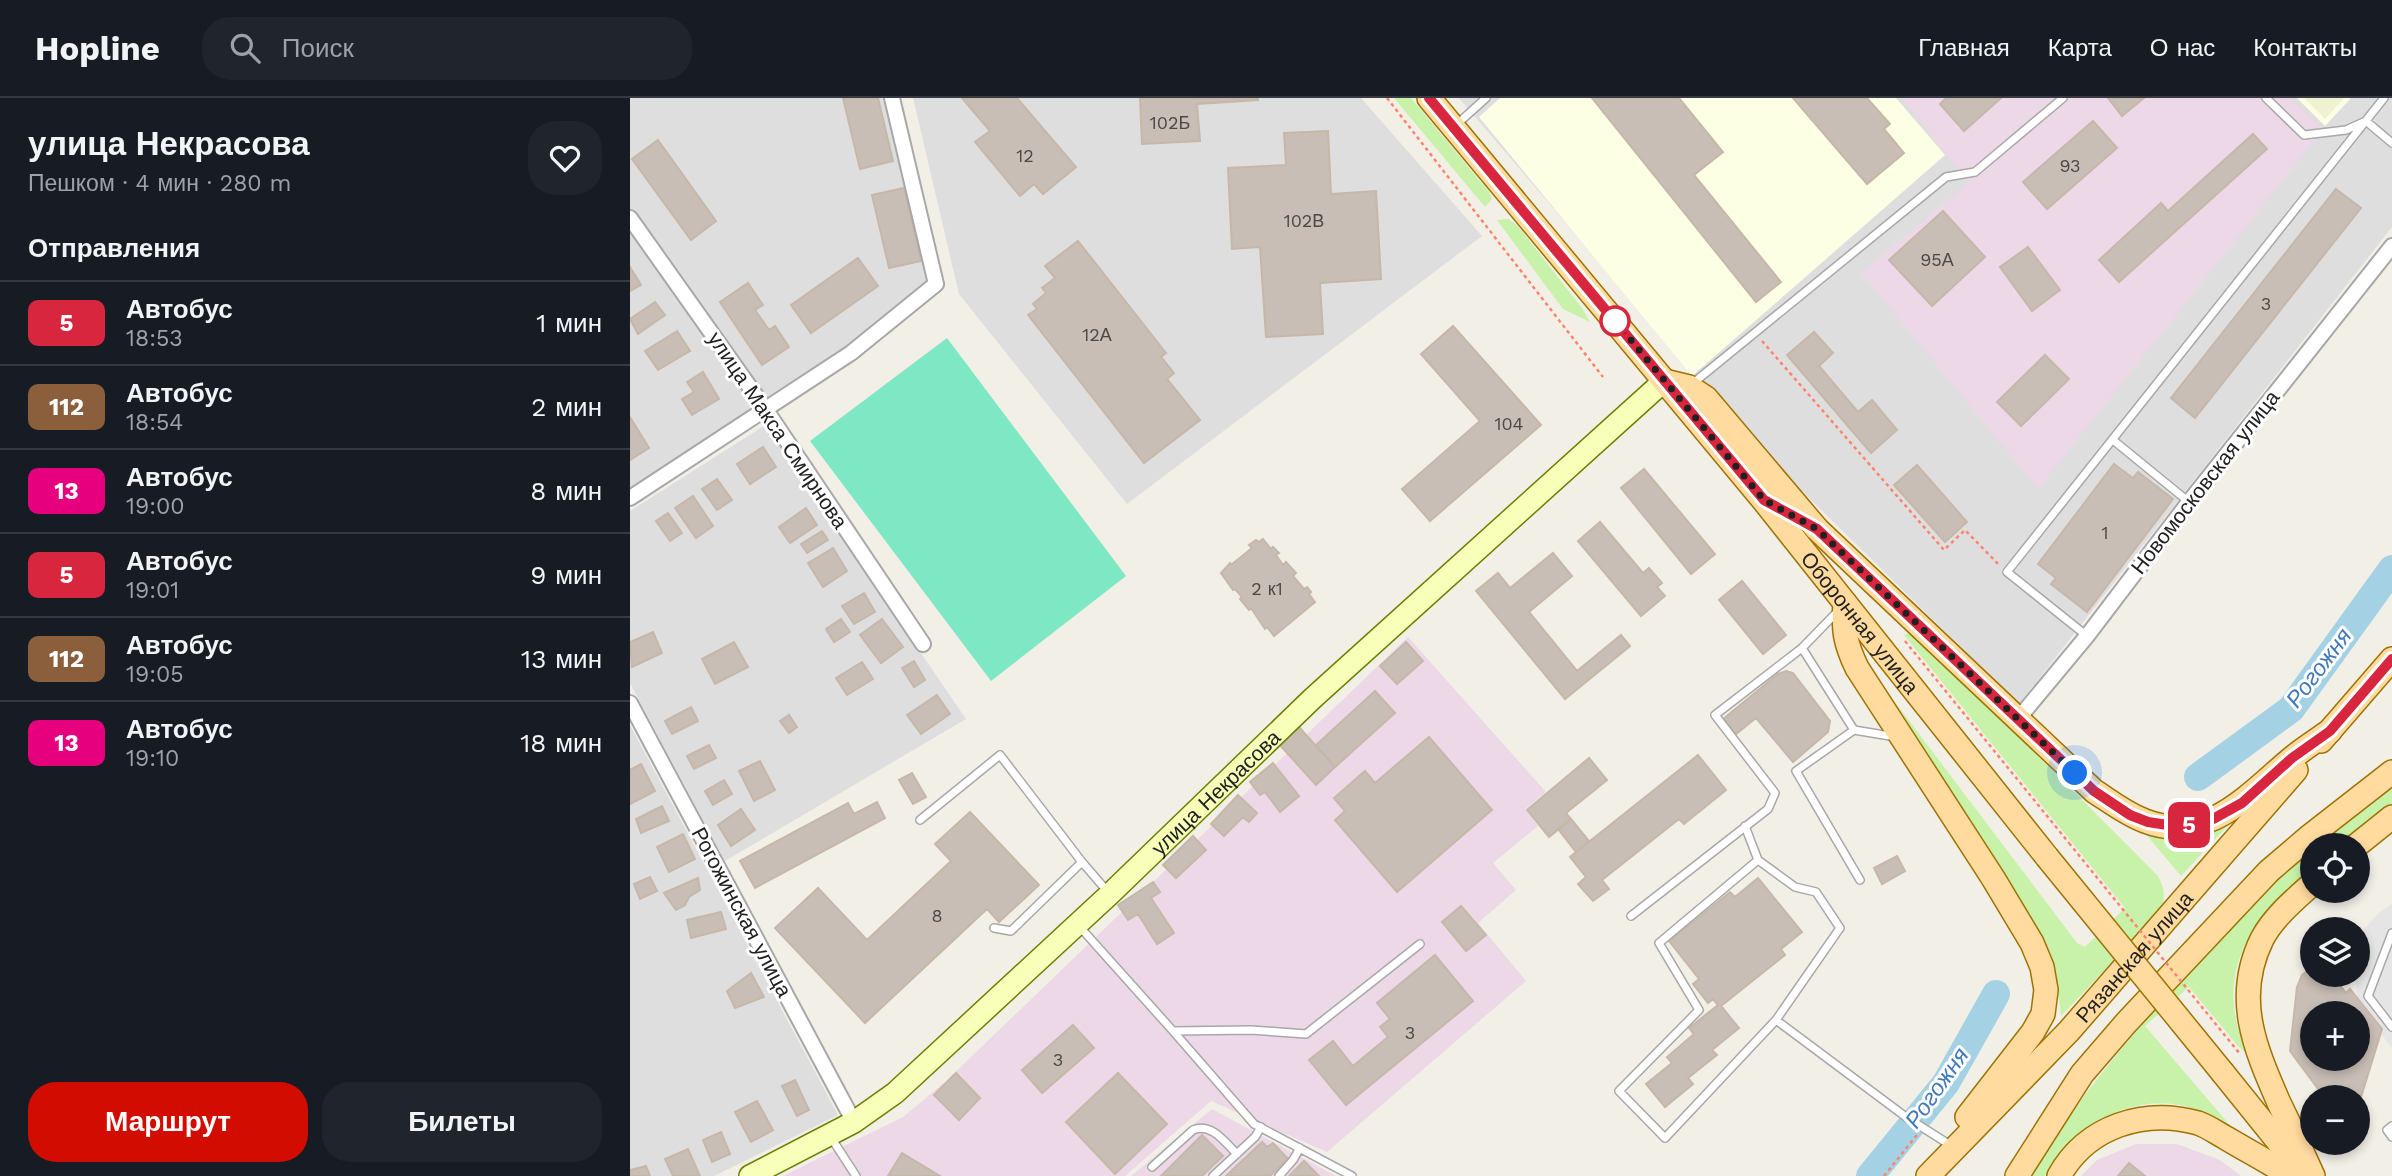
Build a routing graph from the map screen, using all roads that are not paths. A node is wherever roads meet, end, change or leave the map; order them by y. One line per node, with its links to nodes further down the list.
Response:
1 (892, 98): 13 (street)
2 (1429, 98): 8 (main road, Оборонная улица)
3 (1486, 98): 8 (lane)
4 (2063, 98): 12 (lane)
5 (2266, 98): 7 (lane)
6 (2384, 98): 7 (lane)
7 (2366, 121): 9 (lane); 14 (lane)
8 (1453, 128): 12 (main road, Оборонная улица)
9 (2392, 143)
10 (630, 218): 13 (street, улица Макса Смирнова)
11 (2392, 246): 17 (street, Новомосковская улица)
12 (1677, 388): 16 (main road, Оборонная улица); 18 (main road); 37 (street, улица Некрасова)
13 (766, 410): 15 (street); 21 (street, улица Макса Смирнова)
14 (2113, 440): 17 (lane); 20 (lane)
15 (630, 498)
16 (1764, 500): 18 (main road); 19 (main road, Оборонная улица)
17 (2189, 502): 20 (street, Новомосковская улица)
18 (1817, 529): 19 (main road); 25 (main road)
19 (1839, 595): 22 (lane); 28 (main road); 65 (main road, Оборонная улица, bridge)
20 (2087, 636): 25 (street, Новомосковская улица)
21 (923, 644)
22 (1802, 648): 26 (lane); 32 (lane)
23 (2392, 659): 27 (main road)
24 (630, 703): 47 (street, Рогожинская улица)
25 (2018, 719): 27 (main road)
26 (1854, 730): 28 (lane); 36 (lane)
27 (2330, 731): 61 (main road, Рязанская улица)
28 (1900, 737): 52 (main road)
29 (2392, 772): 62 (main road, Рязанская улица)
30 (2392, 817): 33 (main road)
31 (920, 820): 35 (lane)
32 (1745, 826): 34 (lane); 39 (lane)
33 (2370, 835)
34 (1758, 860): 44 (lane); 44 (lane)
35 (1082, 863): 37 (lane); 41 (lane)
36 (1860, 880)
37 (1110, 894): 40 (street, улица Некрасова)
38 (2300, 895): 66 (main road)
39 (1631, 916)
40 (1077, 925): 46 (lane); 47 (street, улица Некрасова)
41 (994, 928)
42 (2392, 933): 45 (lane)
43 (1420, 944): 46 (lane)
44 (1776, 1020): 52 (lane)
45 (2392, 1027)
46 (1173, 1031): 49 (lane)
47 (854, 1122): 50 (street, улица Некрасова)
48 (2392, 1126): 51 (lane)
49 (1261, 1127): 53 (lane); 54 (lane)
50 (830, 1135): 57 (street, улица Некрасова); 58 (lane)
51 (2392, 1137)
52 (1947, 1143): 61 (main road)
53 (1300, 1148): 56 (lane); 60 (lane)
54 (1237, 1154): 55 (lane); 59 (lane)
55 (1153, 1167)
56 (1348, 1175)
57 (750, 1176)
58 (856, 1176)
59 (1213, 1176)
60 (1279, 1176)
61 (1927, 1176)
62 (2017, 1176)
63 (2059, 1176): 64 (main road)
64 (2291, 1176)
65 (2307, 1176)
66 (2313, 1176)

